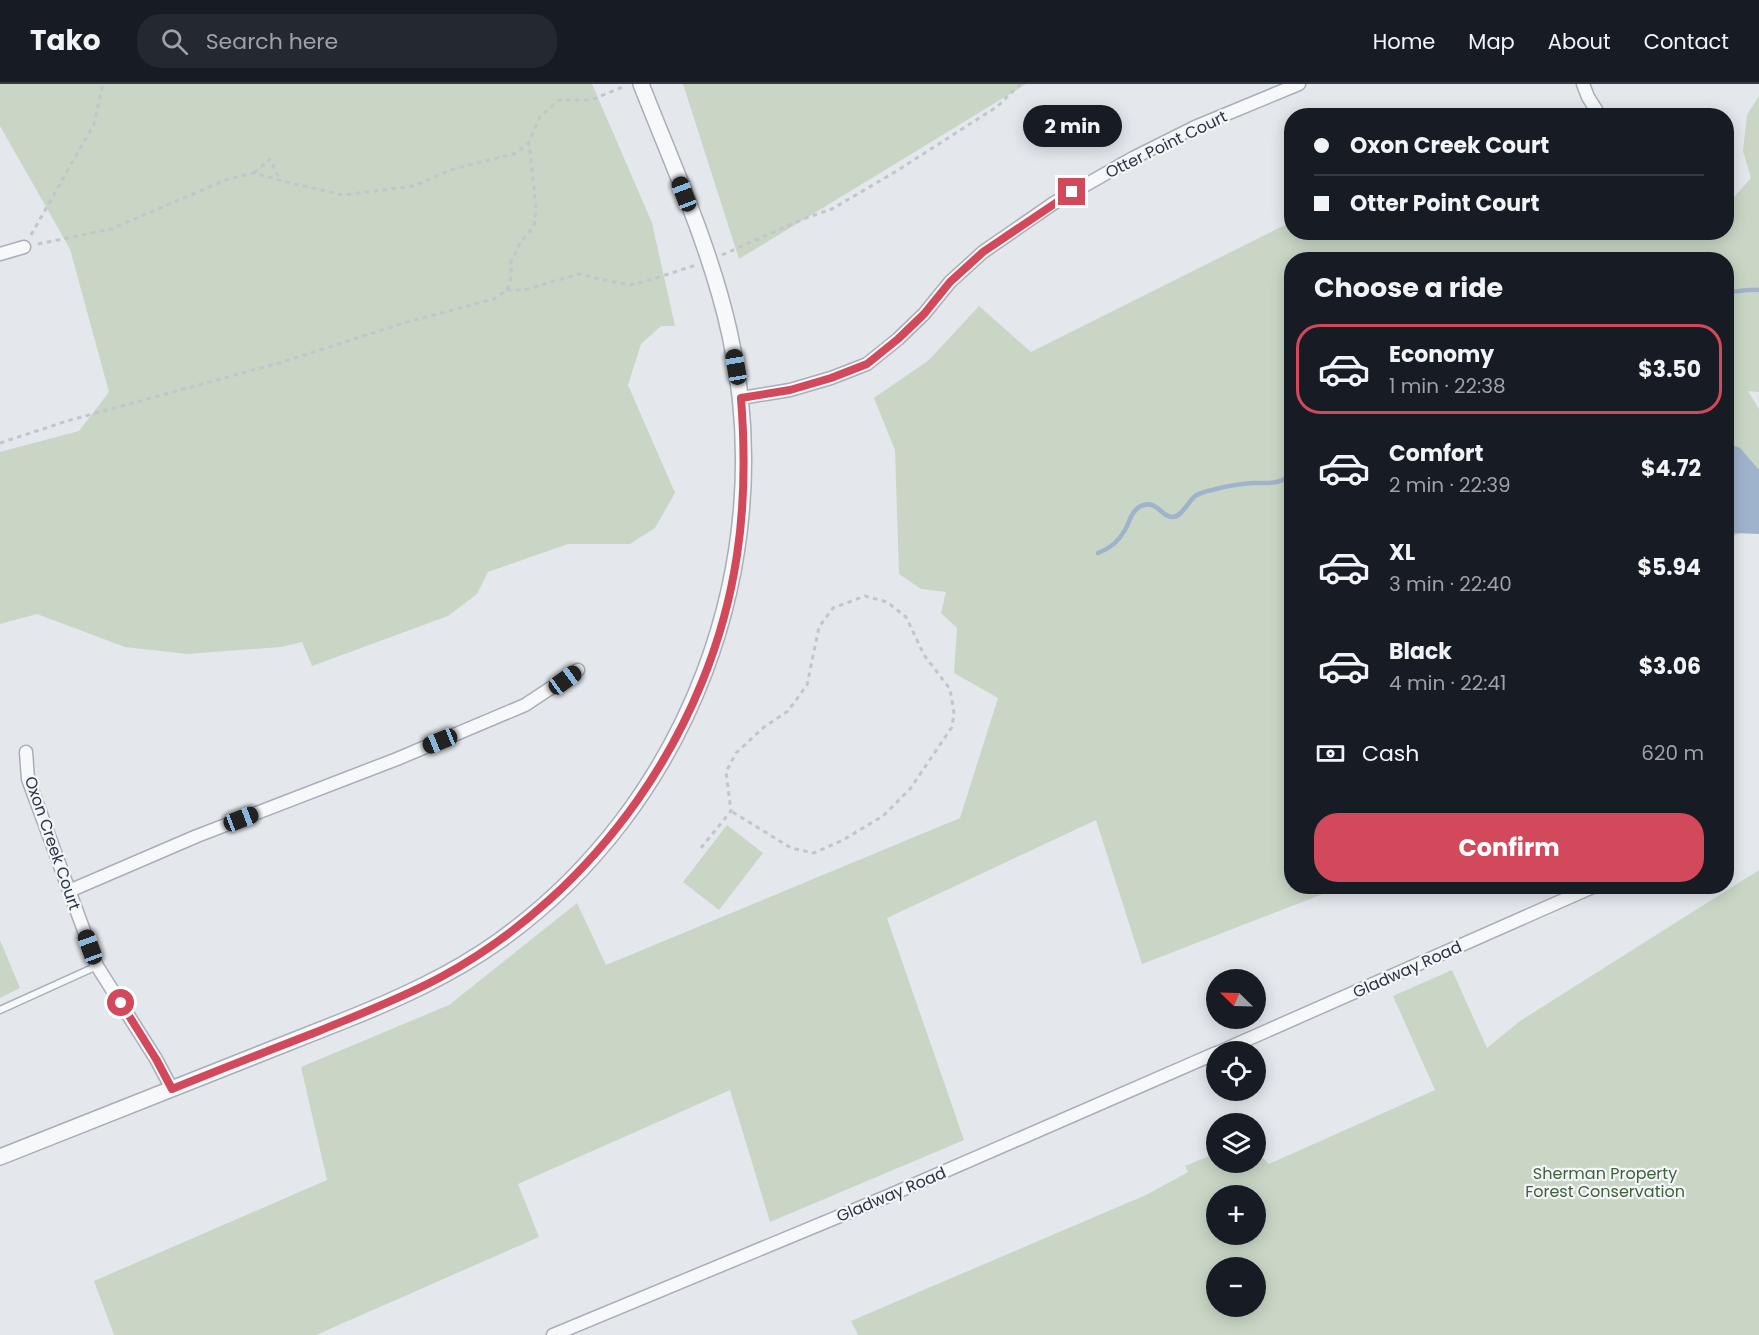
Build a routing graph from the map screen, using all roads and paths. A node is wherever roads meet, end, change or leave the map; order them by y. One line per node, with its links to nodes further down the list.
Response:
1 (103, 84): 11 (path)
2 (630, 84): 8 (path)
3 (641, 84): 13 (street)
4 (1020, 84): 13 (path)
5 (1299, 84): 15 (street, Otter Point Court)
6 (1583, 84): 7 (street)
7 (1595, 108)
8 (529, 142): 10 (path); 14 (path)
9 (254, 173): 10 (path); 10 (path); 11 (path)
10 (280, 180)
11 (24, 247): 12 (street)
12 (0, 254)
13 (709, 260): 14 (path); 15 (street)
14 (507, 290): 16 (path)
15 (741, 398): 27 (street)
16 (0, 442)
17 (578, 670): 21 (street)
18 (26, 752): 21 (street, Oxon Creek Court)
19 (731, 811): 19 (path); 20 (path)
20 (701, 848)
21 (69, 891): 23 (street, Oxon Creek Court)
22 (1577, 894): 25 (street, Gladway Road)
23 (97, 966): 24 (lane); 27 (street, Oxon Creek Court)
24 (0, 1010)
25 (1243, 1041)
26 (1206, 1057): 29 (street, Gladway Road)
27 (172, 1089): 28 (street)
28 (0, 1157)
29 (560, 1334)

